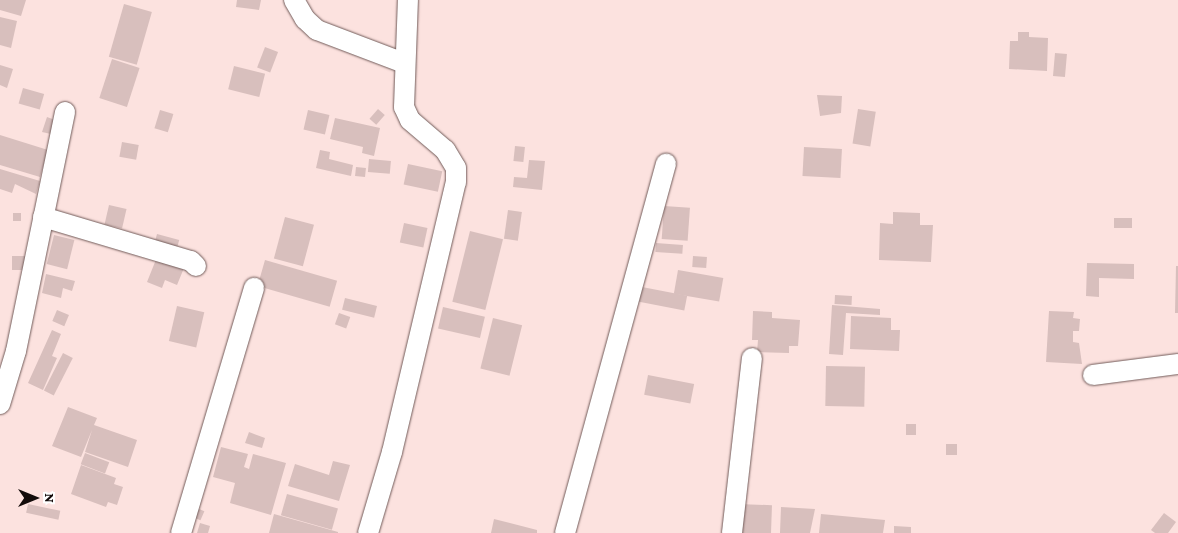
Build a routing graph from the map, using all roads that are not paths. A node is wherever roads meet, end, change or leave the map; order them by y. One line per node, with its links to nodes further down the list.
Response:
1 (294, 0): 3 (street)
2 (408, 0): 3 (street)
3 (404, 64): 14 (street)
4 (65, 112): 6 (street)
5 (666, 164): 15 (street)
6 (43, 217): 7 (street); 12 (street)
7 (196, 266)
8 (254, 288): 13 (street)
9 (752, 358): 16 (street)
10 (1178, 364): 11 (street)
11 (1092, 375)
12 (0, 404)
13 (181, 533)
14 (368, 533)
15 (565, 533)
16 (732, 533)

